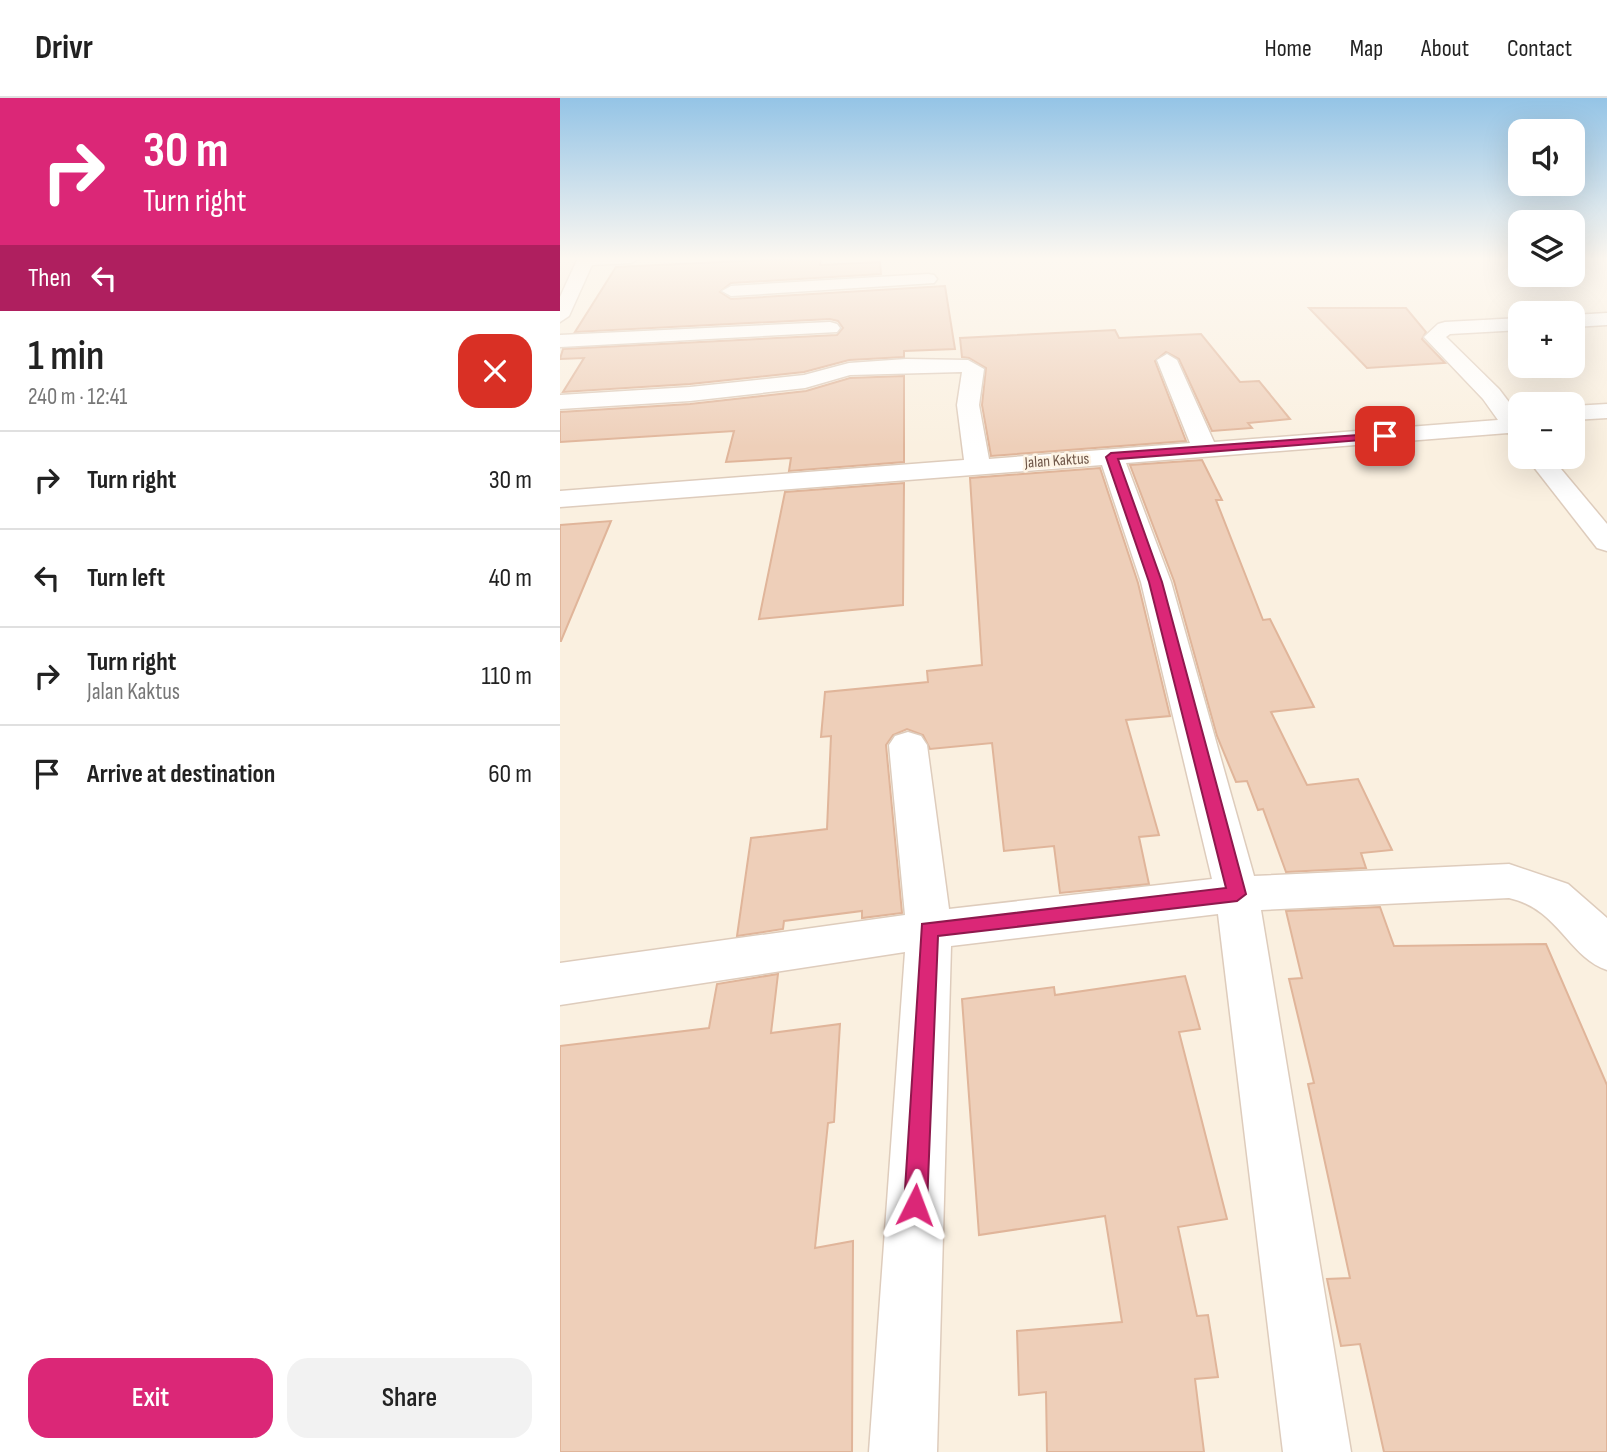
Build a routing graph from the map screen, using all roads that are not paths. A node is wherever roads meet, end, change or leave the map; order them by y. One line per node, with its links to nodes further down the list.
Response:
1 (717, 321): 4 (street)
2 (1508, 325): 10 (street, Jalan Kaktus)
3 (830, 328): 4 (street)
4 (712, 331): 5 (street)
5 (560, 341)
6 (1167, 360): 12 (street)
7 (560, 401): 14 (street)
8 (1607, 411): 9 (street)
9 (1585, 412)
10 (1508, 415)
11 (1508, 425): 12 (street, Jalan Kaktus)
12 (1205, 449): 13 (street, Jalan Kaktus)
13 (1111, 457): 14 (street, Jalan Kaktus); 19 (street)
14 (978, 467): 16 (street, Jalan Kaktus)
15 (1548, 469): 17 (street)
16 (560, 499)
17 (1607, 542)
18 (908, 745): 20 (street)
19 (1237, 894): 20 (street); 21 (street); 24 (street)
20 (929, 930): 22 (street); 23 (street)
21 (1607, 951)
22 (560, 984)
23 (903, 1452)
24 (1317, 1452)

